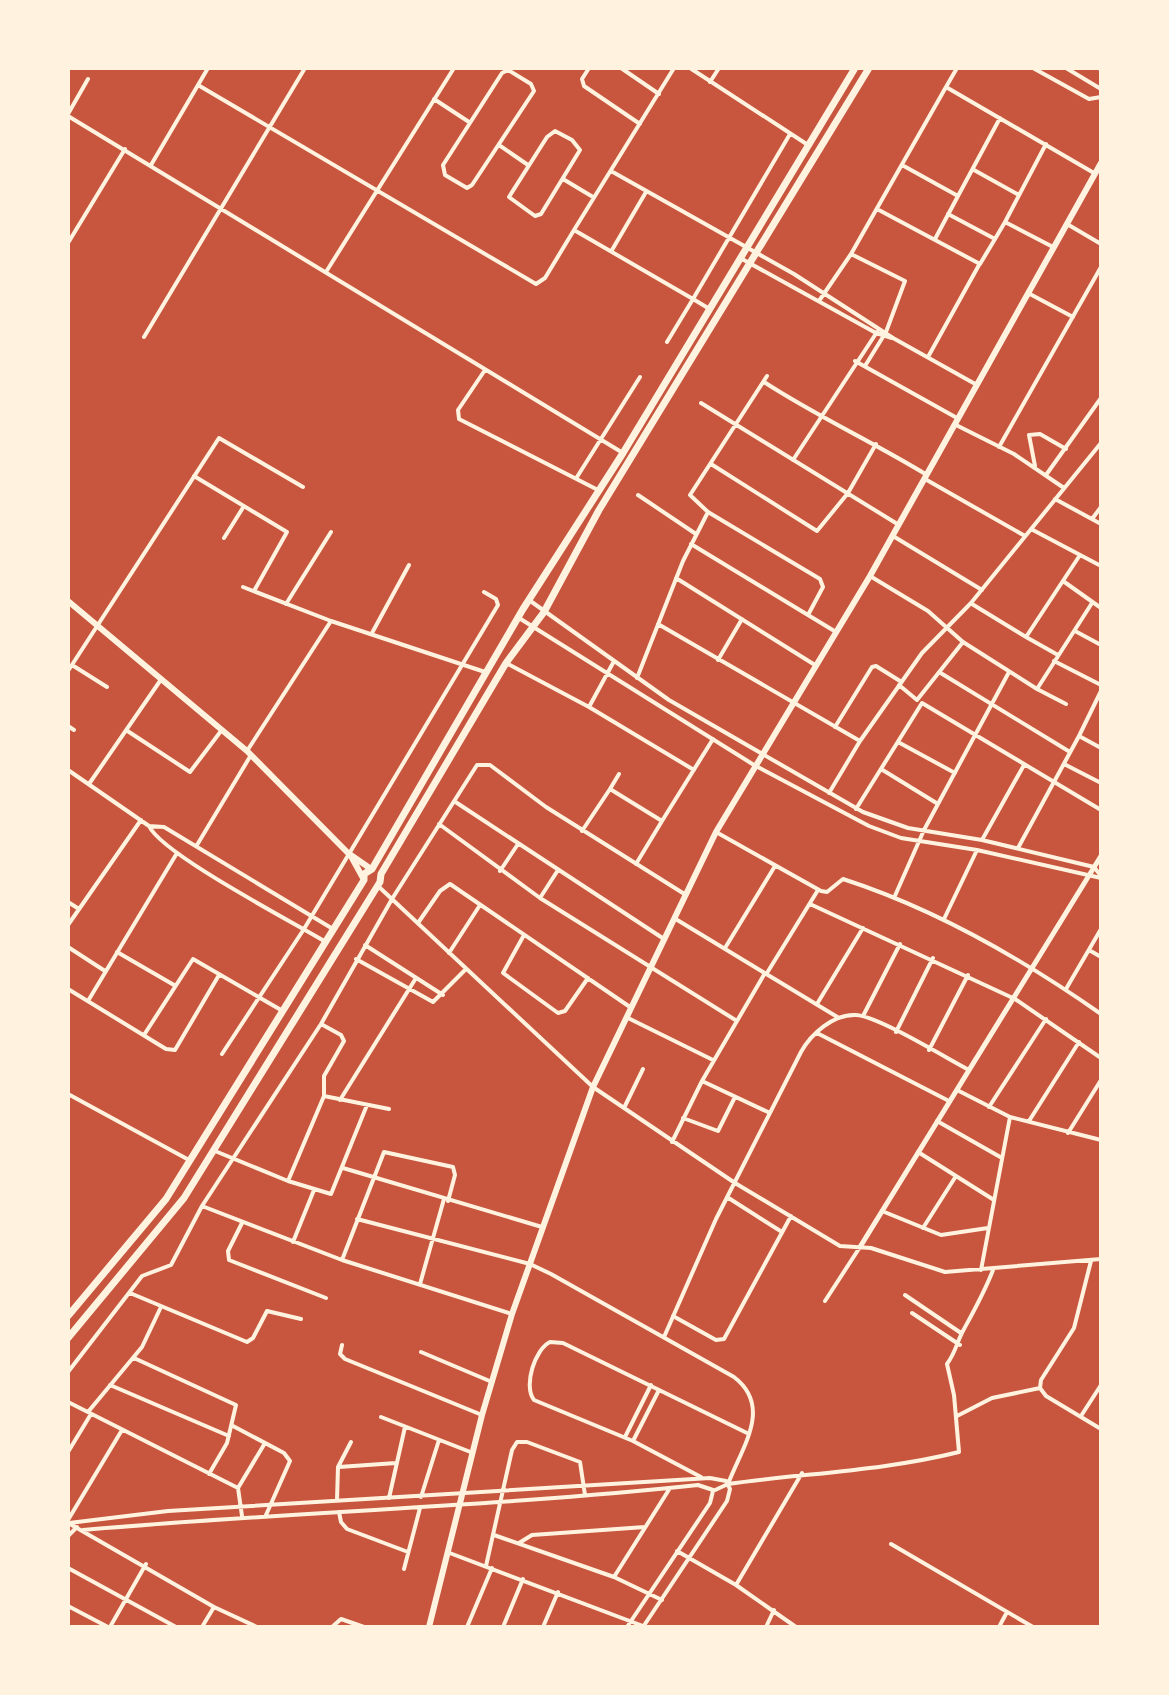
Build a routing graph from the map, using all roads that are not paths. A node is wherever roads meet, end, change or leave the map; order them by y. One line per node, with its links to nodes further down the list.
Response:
1 (208, 68): 16 (street)
2 (305, 68): 26 (street)
3 (454, 68): 21 (street)
4 (589, 68): 25 (street)
5 (621, 68): 19 (street)
6 (674, 68): 19 (street)
7 (690, 68): 15 (street)
8 (719, 68): 15 (street)
9 (855, 68): 30 (main road)
10 (869, 68): 59 (main road)
11 (957, 68): 17 (street)
12 (1033, 68): 20 (street)
13 (1066, 68): 18 (street)
14 (88, 79): 22 (street)
15 (710, 82): 27 (street)
16 (198, 85): 26 (street); 33 (street)
17 (946, 87): 23 (street); 35 (street)
18 (1101, 89)
19 (659, 94): 25 (street)
20 (1101, 97)
21 (434, 99): 24 (street); 40 (street)
22 (68, 115): 31 (street)
23 (1000, 118): 28 (street); 36 (street)
24 (470, 122): 29 (street); 29 (street)
25 (640, 124): 37 (street)
26 (269, 128): 40 (street); 45 (street)
27 (790, 134): 30 (street); 51 (street)
28 (1046, 144): 38 (street); 42 (street)
29 (499, 145): 34 (street)
30 (808, 145): 57 (main road)
31 (125, 149): 33 (street); 54 (street)
32 (1101, 163): 38 (main road)
33 (151, 165): 45 (street)
34 (528, 165): 39 (street); 39 (street)
35 (902, 165): 43 (street); 46 (street)
36 (974, 170): 42 (street); 43 (street)
37 (611, 171): 41 (street); 44 (street)
38 (1094, 173): 49 (main road)
39 (563, 179): 44 (street)
40 (375, 192): 50 (street); 65 (street)
41 (646, 192): 51 (street); 58 (street)
42 (1019, 195): 48 (street)
43 (958, 196): 47 (street)
44 (593, 197): 50 (street)
45 (222, 207): 65 (street); 75 (street)
46 (877, 209): 52 (street); 60 (street)
47 (948, 214): 52 (street); 53 (street)
48 (1005, 222): 53 (street); 56 (street)
49 (1067, 224): 55 (street); 56 (main road)
50 (574, 230): 58 (street)
51 (728, 239): 57 (street); 68 (street)
52 (935, 239): 63 (street)
53 (995, 239): 63 (street)
54 (68, 243)
55 (1101, 244)
56 (1053, 247): 67 (main road)
57 (745, 248): 59 (street); 61 (main road)
58 (612, 250): 68 (street)
59 (754, 253): 62 (main road); 66 (street)
60 (851, 254): 66 (street); 72 (street)
61 (739, 257): 62 (street); 70 (main road)
62 (748, 262): 69 (street); 138 (main road)
63 (980, 264): 77 (street)
64 (1101, 267): 71 (street)
65 (326, 272): 80 (street)
66 (824, 293): 69 (street); 73 (street)
67 (1028, 293): 71 (street); 84 (main road)
68 (693, 299): 70 (street); 76 (street)
69 (818, 302): 73 (street)
70 (708, 308): 95 (main road)
71 (1073, 317): 93 (street)
72 (887, 322): 73 (street); 74 (street)
73 (878, 331): 74 (street); 78 (street)
74 (884, 334): 77 (street); 79 (street)
75 (144, 337)
76 (667, 342)
77 (928, 357): 84 (street)
78 (855, 361): 79 (street); 87 (street)
79 (865, 366): 88 (street)
80 (485, 370): 90 (street); 101 (street)
81 (767, 376): 83 (street)
82 (640, 377): 90 (street)
83 (764, 382): 87 (street); 89 (street)
84 (977, 385): 88 (main road)
85 (1101, 398): 94 (street)
86 (701, 403): 89 (street)
87 (819, 418): 92 (street); 96 (street)
88 (957, 422): 93 (street); 102 (main road)
89 (738, 426): 96 (street); 97 (street)
90 (601, 440): 95 (street); 101 (street)
91 (1101, 443): 104 (street)
92 (876, 444): 102 (street); 106 (street)
93 (999, 447): 98 (street)
94 (1066, 449): 98 (street); 99 (street)
95 (623, 453): 105 (main road)
96 (793, 460): 106 (street)
97 (711, 464): 106 (street); 111 (street)
98 (1036, 467): 99 (street)
99 (1046, 475): 104 (street)
100 (194, 476): 103 (street); 109 (street); 144 (street)
101 (577, 477): 105 (street)
102 (926, 477): 114 (main road); 119 (street)
103 (303, 487)
104 (1064, 488): 108 (street)
105 (600, 491): 132 (main road)
106 (848, 493): 114 (street)
107 (638, 495): 117 (street)
108 (1055, 499): 112 (street); 115 (street)
109 (244, 506): 120 (street); 130 (street)
110 (1101, 507): 112 (street)
111 (708, 512): 117 (street); 139 (street)
112 (1092, 519): 113 (street)
113 (1101, 524)
114 (899, 525): 118 (main road)
115 (1031, 529): 119 (street); 122 (street)
116 (331, 532): 136 (street)
117 (696, 534): 121 (street)
118 (893, 536): 125 (main road); 129 (street)
119 (1025, 536): 129 (street)
120 (224, 538)
121 (690, 544): 126 (street); 139 (street)
122 (1080, 555): 124 (street); 127 (street)
123 (409, 565): 149 (street)
124 (1101, 566)
125 (870, 576): 145 (street); 148 (main road)
126 (676, 578): 141 (street); 143 (street)
127 (1063, 581): 135 (street); 150 (street)
128 (243, 587): 130 (street)
129 (982, 590): 134 (street)
130 (254, 591): 136 (street)
131 (484, 592): 158 (street)
132 (528, 600): 138 (street); 140 (main road)
133 (68, 601): 144 (main road)
134 (971, 603): 145 (street); 150 (street)
135 (1092, 603): 137 (street); 147 (street)
136 (286, 604): 142 (street)
137 (1101, 608)
138 (544, 612): 146 (main road); 156 (street)
139 (808, 615): 148 (street)
140 (519, 618): 146 (street); 164 (main road)
141 (742, 619): 154 (street); 159 (street)
142 (331, 621): 149 (street); 189 (street)
143 (658, 624): 154 (street); 165 (street)
144 (99, 625): 157 (street); 166 (main road)
145 (949, 626): 151 (street); 167 (street)
146 (533, 627): 155 (main road); 161 (street)
147 (1075, 631): 152 (street); 153 (street)
148 (836, 632): 159 (main road)
149 (372, 633): 158 (street)
150 (1026, 637): 153 (street)
151 (963, 642): 162 (street); 163 (street)
152 (1101, 645)
153 (1056, 658): 168 (street); 170 (street)
154 (718, 660): 173 (street)
155 (506, 663): 176 (street); 230 (main road)
156 (613, 663): 161 (street); 165 (street)
157 (72, 665): 160 (street); 169 (street)
158 (460, 665): 164 (street); 222 (street)
159 (815, 665): 173 (main road)
160 (68, 671)
161 (609, 672): 176 (street); 184 (street)
162 (939, 672): 172 (street); 175 (street)
163 (1010, 672): 170 (street); 175 (street)
164 (488, 674): 227 (main road)
165 (637, 678): 190 (street)
166 (160, 681): 180 (street); 181 (main road)
167 (899, 682): 172 (street); 178 (street); 185 (street)
168 (1101, 685)
169 (107, 687)
170 (1037, 689): 174 (street)
171 (1101, 691): 182 (street)
172 (919, 702): 183 (street); 186 (street)
173 (792, 703): 178 (street); 190 (main road)
174 (1066, 704)
175 (992, 705): 183 (street); 188 (street)
176 (589, 707): 196 (street)
177 (68, 726): 179 (street)
178 (835, 727): 185 (street)
179 (74, 730)
180 (126, 730): 181 (street); 200 (street)
181 (222, 730): 189 (main road)
182 (1079, 736): 187 (street); 188 (street)
183 (975, 737): 193 (street); 197 (street)
184 (713, 739): 192 (street); 196 (street)
185 (860, 741): 203 (street)
186 (898, 742): 194 (street); 197 (street)
187 (1101, 748)
188 (1070, 752): 191 (street)
189 (249, 753): 218 (street); 222 (main road)
190 (760, 755): 192 (main road); 203 (street)
191 (1064, 764): 199 (street); 201 (street)
192 (754, 765): 214 (main road); 216 (street)
193 (1024, 765): 201 (street); 215 (street)
194 (881, 769): 205 (street); 206 (street)
195 (68, 770): 200 (street)
196 (694, 770): 209 (street)
197 (955, 773): 205 (street)
198 (619, 774): 202 (street)
199 (1101, 783)
200 (89, 784): 208 (street)
201 (1053, 784): 207 (street); 219 (street)
202 (610, 789): 209 (street); 213 (street)
203 (828, 794): 206 (street)
204 (454, 801): 210 (street); 213 (street); 217 (street)
205 (938, 804): 212 (street)
206 (856, 809): 212 (street)
207 (1101, 810)
208 (141, 820): 211 (street); 243 (street)
209 (662, 821): 224 (street)
210 (439, 824): 229 (street); 239 (street)
211 (149, 826): 218 (street); 221 (street)
212 (924, 830): 215 (street); 216 (street)
213 (582, 831): 224 (street)
214 (716, 832): 225 (street); 236 (main road)
215 (982, 840): 219 (street)
216 (919, 841): 220 (street); 238 (street)
217 (518, 844): 228 (street); 229 (street)
218 (197, 845): 244 (street)
219 (1018, 848): 226 (street)
220 (977, 850): 231 (street); 246 (street)
221 (177, 853): 250 (street); 261 (street)
222 (349, 854): 227 (main road); 233 (main road); 244 (street)
223 (1101, 856): 226 (street)
224 (636, 864): 236 (street)
225 (775, 866): 235 (street); 259 (street)
226 (1094, 867): 231 (street); 232 (street)
227 (371, 869): 230 (main road); 233 (main road)
228 (558, 870): 237 (street); 254 (street)
229 (500, 871): 237 (street)
230 (381, 874): 234 (main road)
231 (1088, 877): 232 (street); 266 (street)
232 (1101, 877)
233 (363, 879): 234 (main road); 251 (main road)
234 (376, 885): 239 (street); 324 (main road)
235 (818, 890): 238 (street); 241 (street)
236 (686, 895): 245 (main road)
237 (540, 898): 268 (street)
238 (894, 898): 246 (street)
239 (392, 899): 247 (street); 257 (street)
240 (68, 902): 243 (street)
241 (810, 904): 249 (street); 270 (street)
242 (480, 905): 247 (street); 253 (street); 262 (street)
243 (79, 909): 248 (street)
244 (311, 915): 250 (street); 251 (street)
245 (674, 918): 254 (main road); 259 (street)
246 (944, 919): 266 (street)
247 (418, 924): 262 (street)
248 (68, 925)
249 (863, 928): 256 (street); 283 (street)
250 (304, 929): 255 (street); 280 (street)
251 (333, 929): 255 (main road)
252 (1101, 929): 260 (street)
253 (524, 935): 274 (street); 274 (street)
254 (664, 939): 268 (main road)
255 (325, 942): 285 (main road)
256 (900, 944): 264 (street); 287 (street)
257 (365, 945): 265 (street); 273 (street)
258 (68, 947): 269 (street)
259 (725, 948): 270 (street)
260 (1089, 950): 263 (street); 278 (street)
261 (117, 952): 269 (street); 275 (street)
262 (449, 953): 267 (street)
263 (1101, 957)
264 (933, 958): 272 (street); 293 (street)
265 (356, 959): 277 (street); 292 (street)
266 (1034, 967): 278 (street); 281 (street)
267 (466, 969): 279 (street); 305 (street)
268 (650, 969): 284 (main road); 291 (street)
269 (105, 971): 282 (street)
270 (766, 974): 283 (street); 291 (street)
271 (219, 975): 275 (street); 280 (street); 295 (street)
272 (968, 975): 281 (street); 297 (street)
273 (416, 978): 277 (street); 279 (street)
274 (588, 978): 284 (street)
275 (174, 985): 295 (street)
276 (68, 989): 282 (street)
277 (409, 989): 279 (street); 310 (street)
278 (1066, 989): 286 (street)
279 (443, 995)
280 (260, 998): 285 (street); 298 (street)
281 (1015, 999): 290 (street); 302 (street)
282 (88, 1001): 295 (street)
283 (817, 1004): 289 (street)
284 (630, 1007): 288 (main road)
285 (283, 1011): 328 (main road)
286 (1101, 1014)
287 (863, 1016): 289 (street); 293 (street)
288 (625, 1017): 300 (street); 305 (main road)
289 (839, 1018): 294 (street)
290 (1046, 1019): 296 (street); 313 (street)
291 (737, 1021): 300 (street)
292 (321, 1024): 308 (street); 327 (street)
293 (896, 1032): 297 (street)
294 (817, 1033): 311 (street); 316 (street)
295 (144, 1035)
296 (1079, 1042): 299 (street); 320 (street)
297 (929, 1050): 302 (street)
298 (222, 1054)
299 (1101, 1058)
300 (713, 1060): 304 (street)
301 (643, 1069): 314 (street)
302 (969, 1070): 306 (street)
303 (1101, 1080): 321 (street)
304 (702, 1081): 309 (street); 318 (street)
305 (593, 1087): 314 (street); 343 (main road)
306 (957, 1090): 311 (street); 313 (street)
307 (68, 1094): 328 (street)
308 (324, 1096): 310 (street); 332 (street)
309 (735, 1097): 316 (street); 318 (street)
310 (340, 1100): 312 (street)
311 (949, 1101): 319 (street)
312 (367, 1105): 315 (street); 329 (street)
313 (989, 1107): 317 (street)
314 (624, 1108): 323 (street)
315 (389, 1109)
316 (770, 1113): 333 (street)
317 (1010, 1117): 320 (street); 326 (street)
318 (683, 1118): 323 (street)
319 (937, 1121): 325 (street); 326 (street)
320 (1029, 1122): 321 (street)
321 (1068, 1133): 322 (street)
322 (1101, 1140)
323 (672, 1142): 333 (street)
324 (213, 1150): 327 (street); 369 (main road)
325 (918, 1152): 330 (street); 339 (street)
326 (1002, 1158): 337 (street)
327 (234, 1159): 332 (street); 338 (street)
328 (191, 1161): 364 (main road)
329 (343, 1168): 331 (street); 334 (street)
330 (956, 1176): 337 (street); 344 (street)
331 (371, 1179): 336 (street); 336 (street); 341 (street)
332 (288, 1181): 334 (street)
333 (735, 1183): 335 (street); 340 (street)
334 (314, 1190): 348 (street)
335 (727, 1197): 346 (street); 365 (street)
336 (446, 1200): 343 (street); 347 (street)
337 (994, 1200): 345 (street)
338 (202, 1206): 342 (street); 357 (street)
339 (882, 1211): 344 (street); 349 (street)
340 (791, 1215): 346 (street); 349 (street)
341 (357, 1219): 347 (street); 351 (street)
342 (242, 1223): 348 (street); 359 (street)
343 (542, 1227): 353 (main road)
344 (923, 1228): 345 (street)
345 (988, 1228): 354 (street)
346 (782, 1232): 365 (street)
347 (432, 1239): 353 (street); 356 (street)
348 (293, 1242): 351 (street)
349 (860, 1247): 354 (street); 360 (street)
350 (1101, 1259): 352 (street)
351 (342, 1260): 356 (street)
352 (1091, 1261): 355 (street); 379 (street)
353 (530, 1264): 363 (main road); 368 (street)
354 (981, 1270): 355 (street)
355 (993, 1270): 367 (street)
356 (420, 1284): 363 (street)
357 (129, 1293): 361 (street); 374 (street)
358 (905, 1295): 367 (street)
359 (326, 1298)
360 (825, 1301)
361 (160, 1309): 366 (street); 373 (street)
362 (912, 1313): 371 (street)
363 (512, 1314): 375 (main road)
364 (68, 1316)
365 (673, 1316): 368 (street)
366 (301, 1319)
367 (961, 1333): 371 (street)
368 (664, 1337): 391 (street)
369 (68, 1338)
370 (342, 1345): 383 (street)
371 (960, 1345): 384 (street)
372 (421, 1352): 375 (street)
373 (134, 1358): 376 (street); 387 (street)
374 (68, 1372)
375 (492, 1382): 383 (main road)
376 (110, 1385): 382 (street); 392 (street)
377 (651, 1385): 380 (street); 393 (street); 393 (street)
378 (1101, 1385): 386 (street)
379 (1040, 1388): 384 (street); 386 (street)
380 (659, 1390): 391 (street); 395 (street)
381 (68, 1402): 382 (street)
382 (90, 1413): 390 (street); 398 (street)
383 (482, 1415): 399 (main road)
384 (957, 1416): 402 (street)
385 (381, 1417): 388 (street)
386 (1080, 1417): 389 (street)
387 (233, 1426): 392 (street); 397 (street)
388 (405, 1427): 394 (street); 400 (street)
389 (1101, 1429)
390 (122, 1430): 403 (street); 424 (street)
391 (747, 1433): 405 (street)
392 (229, 1436): 403 (street)
393 (625, 1437): 395 (street)
394 (439, 1440): 399 (street); 413 (street)
395 (633, 1441): 404 (street)
396 (351, 1442): 401 (street)
397 (265, 1443): 407 (street); 417 (street)
398 (68, 1452)
399 (473, 1453): 411 (main road)
400 (396, 1463): 401 (street); 414 (street)
401 (338, 1467): 415 (street)
402 (802, 1473): 405 (street); 441 (street)
403 (209, 1474): 407 (street)
404 (703, 1479): 405 (street); 406 (street)
405 (728, 1484): 410 (street); 434 (street)
406 (585, 1486): 409 (street); 409 (street); 412 (street)
407 (238, 1488): 418 (street)
408 (670, 1488): 410 (street); 412 (street); 425 (street)
409 (503, 1491): 411 (street); 416 (street)
410 (713, 1491): 431 (street)
411 (463, 1494): 413 (street); 419 (main road)
412 (585, 1495): 416 (street)
413 (421, 1497): 414 (street)
414 (389, 1498): 415 (street)
415 (337, 1500): 417 (street)
416 (502, 1502): 419 (street); 427 (street)
417 (271, 1505): 418 (street); 422 (street)
418 (241, 1506): 423 (street); 424 (street)
419 (460, 1506): 420 (street); 433 (main road)
420 (420, 1508): 421 (street); 432 (street)
421 (339, 1512): 422 (street); 432 (street)
422 (266, 1515): 423 (street)
423 (242, 1516): 426 (street)
424 (68, 1522): 426 (street)
425 (645, 1527): 429 (street); 439 (street)
426 (80, 1529): 428 (street); 435 (street)
427 (494, 1535): 429 (street); 436 (street)
428 (68, 1536)
429 (519, 1543): 439 (street)
430 (891, 1544): 449 (street)
431 (677, 1551): 434 (street); 443 (street)
432 (408, 1552): 438 (street)
433 (447, 1552): 436 (street); 458 (main road)
434 (688, 1558): 441 (street); 445 (street)
435 (146, 1564): 444 (street); 447 (street)
436 (489, 1567): 440 (street); 459 (street)
437 (68, 1568): 444 (street)
438 (404, 1569)
439 (614, 1577): 443 (street)
440 (523, 1579): 442 (street); 460 (street)
441 (736, 1585): 448 (street)
442 (558, 1592): 450 (street); 461 (street)
443 (649, 1592): 445 (street); 450 (street)
444 (125, 1599): 452 (street); 453 (street)
445 (662, 1600): 451 (street)
446 (68, 1606): 452 (street)
447 (214, 1607): 454 (street); 455 (street)
448 (774, 1610): 463 (street); 464 (street)
449 (1007, 1612): 465 (street); 466 (street)
450 (632, 1619): 451 (street); 462 (street)
451 (644, 1626)
452 (109, 1627)
453 (176, 1627)
454 (202, 1627)
455 (257, 1627)
456 (332, 1627): 457 (street)
457 (364, 1627)
458 (429, 1627)
459 (467, 1627)
460 (503, 1627)
461 (543, 1627)
462 (627, 1627)
463 (766, 1627)
464 (796, 1627)
465 (999, 1627)
466 (1033, 1627)

